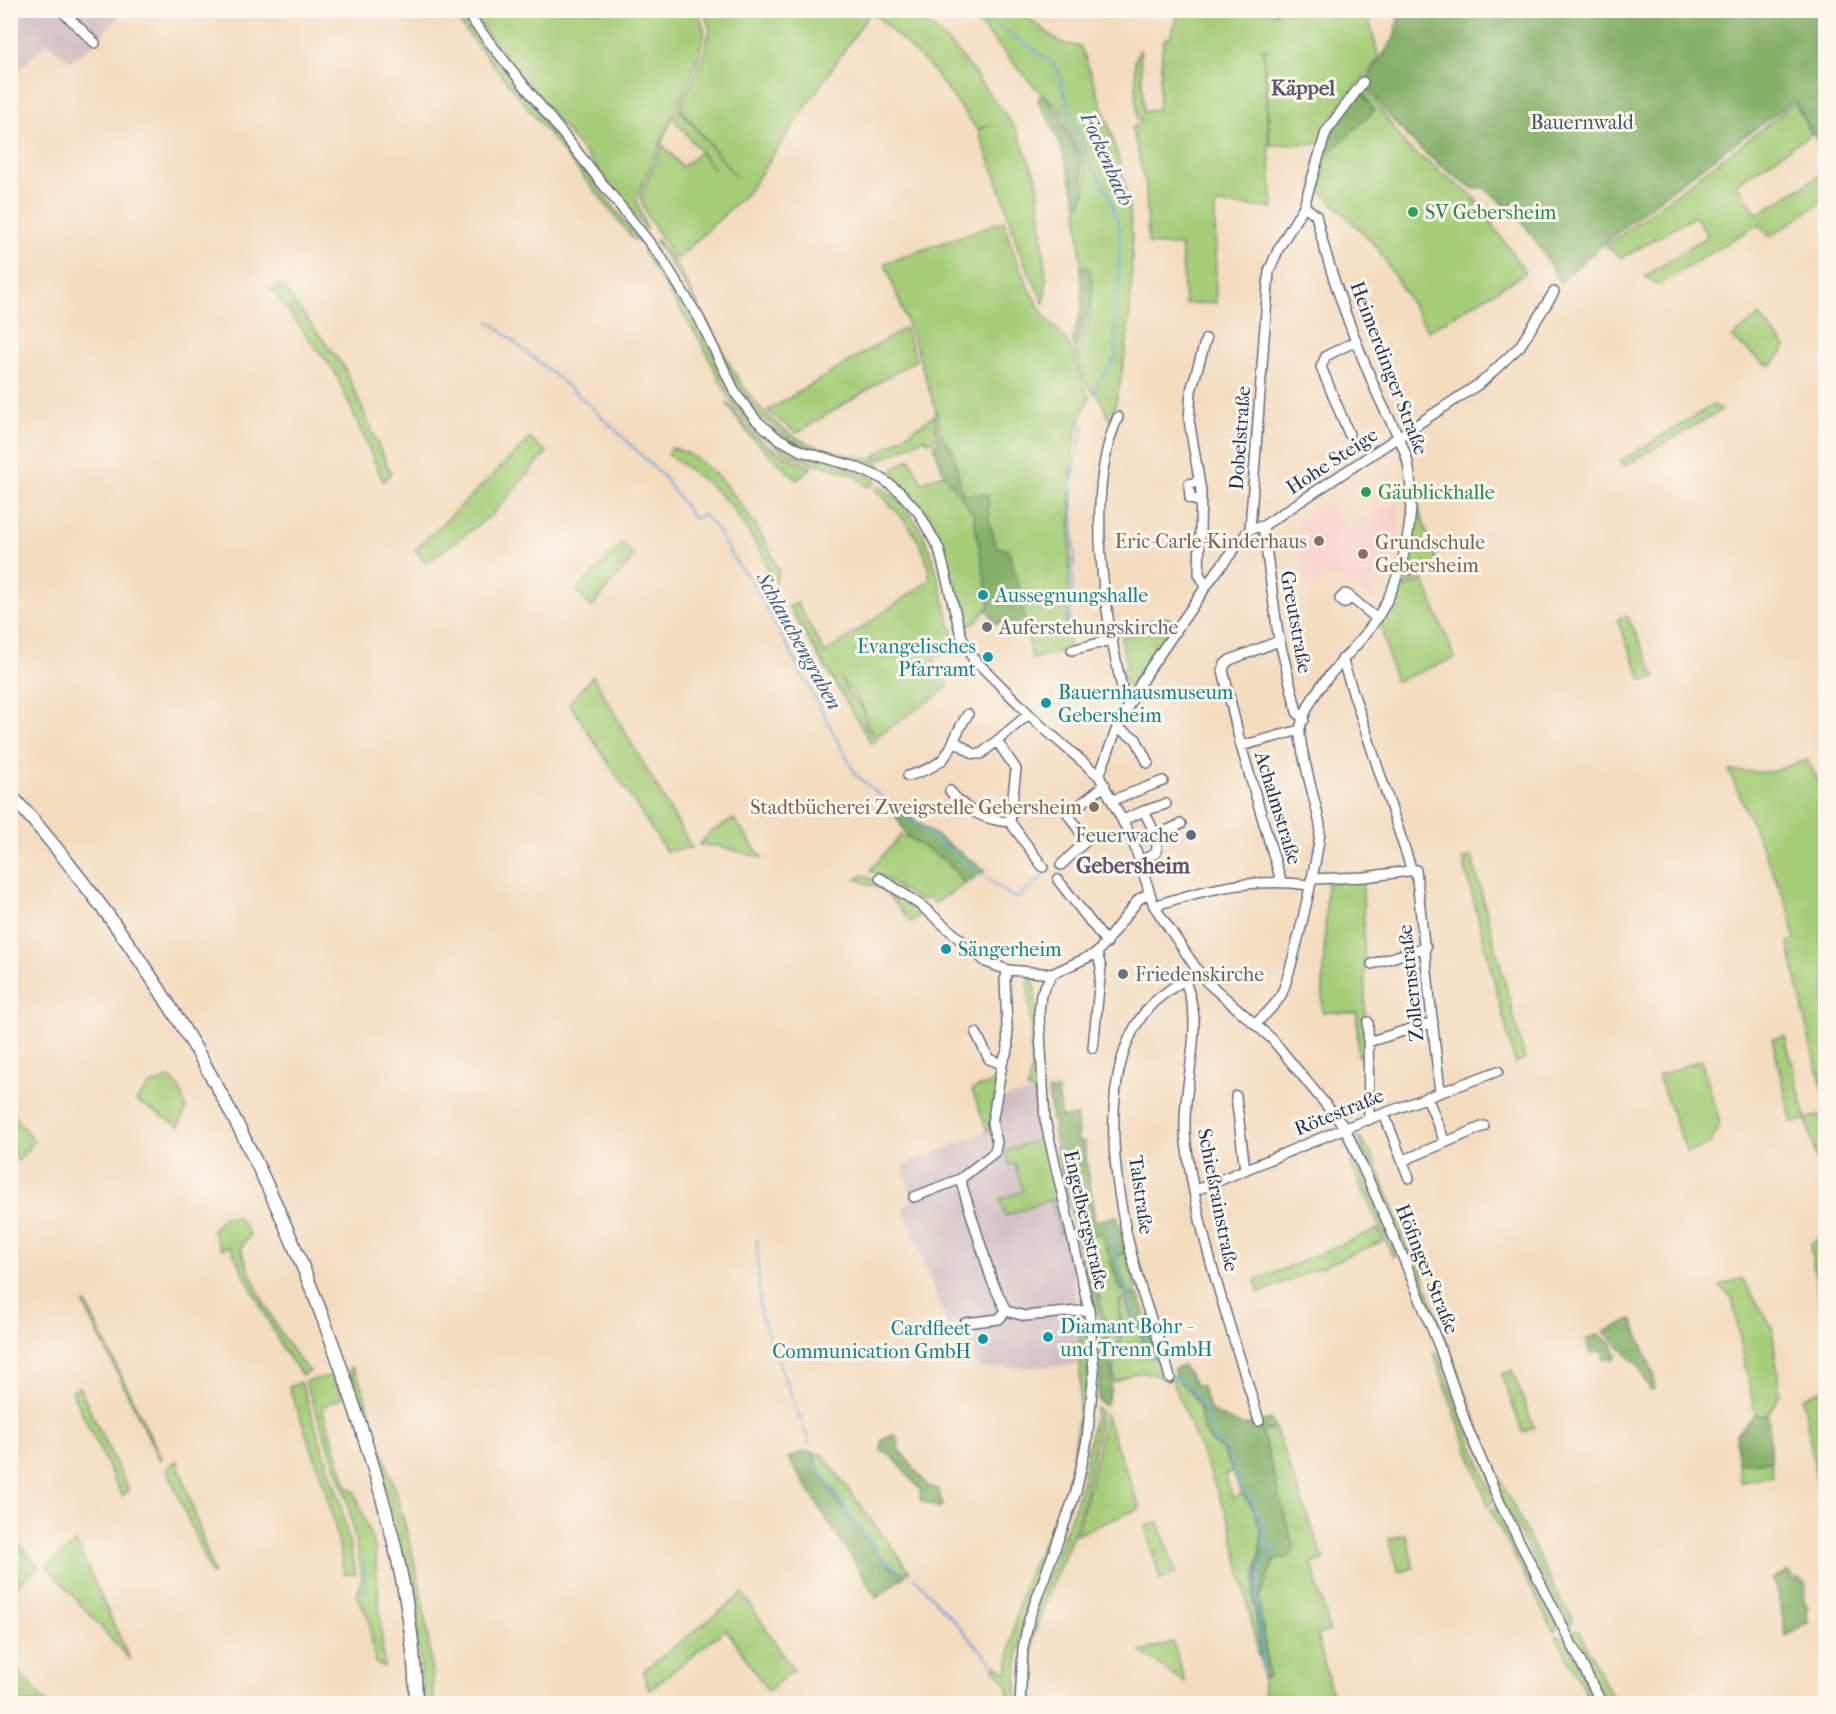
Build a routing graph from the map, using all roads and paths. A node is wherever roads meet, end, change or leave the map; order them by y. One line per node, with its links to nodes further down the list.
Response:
1 (61, 10): 3 (street)
2 (464, 10): 24 (street, Höfinger Straße)
3 (95, 43)
4 (1363, 82): 5 (street, Dobelstraße)
5 (1304, 206): 8 (street, Heimerdinger Straße); 13 (street, Dobelstraße)
6 (1554, 292): 11 (street, Hohe Steige)
7 (1206, 339): 14 (street)
8 (1356, 341): 10 (street); 11 (street, Heimerdinger Straße)
9 (1119, 417): 18 (street)
10 (1349, 434)
11 (1399, 439): 12 (street, Hohe Steige); 16 (street, Heimerdinger Straße)
12 (1263, 526): 13 (street, Hohe Steige); 19 (street, Greutstraße)
13 (1250, 529): 14 (street)
14 (1206, 586): 17 (street)
15 (1351, 598): 16 (street)
16 (1377, 619): 21 (street, Heimerdinger Straße)
17 (1176, 632): 18 (street); 22 (street)
18 (1110, 636): 20 (street); 22 (street)
19 (1279, 641): 25 (street, Greutstraße); 30 (street, Achalmstraße)
20 (1072, 650)
21 (1342, 659): 25 (street, Heimerdinger Straße); 48 (street, Zollernstraße)
22 (1130, 701): 26 (street)
23 (968, 714): 29 (street)
24 (1029, 714): 28 (street); 32 (street, Höfinger Straße)
25 (1304, 720): 27 (street, Heimerdinger Straße)
26 (1117, 728): 31 (street); 32 (street)
27 (1299, 730): 30 (street, Achalmstraße); 52 (street)
28 (997, 741): 29 (street); 42 (street)
29 (956, 742): 33 (street)
30 (1241, 746): 51 (street, Achalmstraße)
31 (1148, 763)
32 (1099, 776): 35 (street, Höfinger Straße)
33 (908, 777)
34 (1162, 781): 38 (street)
35 (1105, 785): 38 (street, Höfinger Straße); 46 (street)
36 (950, 791): 42 (street)
37 (10, 795): 90 (main road)
38 (1113, 800): 41 (street, Höfinger Straße)
39 (1166, 804): 40 (street)
40 (1144, 811): 41 (street); 44 (street)
41 (1123, 820): 45 (street, Höfinger Straße)
42 (1010, 822): 47 (street)
43 (1181, 824): 44 (street)
44 (1155, 836): 45 (street)
45 (1140, 861): 53 (street, Höfinger Straße)
46 (1061, 865)
47 (1043, 867)
48 (1414, 870): 52 (street); 56 (street, Zollernstraße)
49 (880, 878): 59 (street)
50 (1058, 880): 55 (street)
51 (1281, 881): 52 (street); 54 (street)
52 (1310, 882): 65 (street)
53 (1148, 894): 54 (street, Höfinger Straße); 55 (street)
54 (1154, 906): 60 (street, Höfinger Straße)
55 (1107, 943): 57 (street)
56 (1426, 947): 58 (street); 64 (street, Zollernstraße)
57 (1097, 953): 61 (street); 68 (street)
58 (1372, 964)
59 (1008, 970): 61 (street); 69 (street)
60 (1198, 971): 62 (street, Talstraße); 65 (street, Höfinger Straße)
61 (1052, 974): 85 (street, Engelbergstraße)
62 (1185, 980): 83 (street, Schießrainstraße); 88 (street, Talstraße)
63 (1368, 1022): 67 (street)
64 (1433, 1022): 67 (street); 71 (street, Zollernstraße)
65 (1256, 1023): 77 (street, Höfinger Straße)
66 (976, 1034): 69 (street)
67 (1368, 1042): 75 (street)
68 (1093, 1047)
69 (1002, 1065): 82 (street)
70 (1498, 1071): 71 (street, Rötestraße)
71 (1440, 1092): 73 (street, Rötestraße)
72 (1236, 1096): 80 (street)
73 (1427, 1097): 74 (street, Rötestraße); 78 (street)
74 (1384, 1114): 75 (street, Rötestraße); 79 (street)
75 (1369, 1120): 77 (street, Rötestraße)
76 (1484, 1126): 78 (street)
77 (1345, 1128): 80 (street, Rötestraße); 92 (street, Höfinger Straße)
78 (1444, 1142): 79 (street)
79 (1402, 1161): 81 (street)
80 (1245, 1170): 83 (street, Rötestraße)
81 (1409, 1178)
82 (960, 1179): 84 (street); 86 (street)
83 (1194, 1191): 89 (street, Schießrainstraße)
84 (914, 1197)
85 (1089, 1310): 86 (street); 91 (street, Engelbergstraße)
86 (1006, 1311): 87 (street)
87 (965, 1323)
88 (1169, 1374)
89 (1259, 1421)
90 (416, 1704)
91 (1020, 1704)
92 (1602, 1704)

